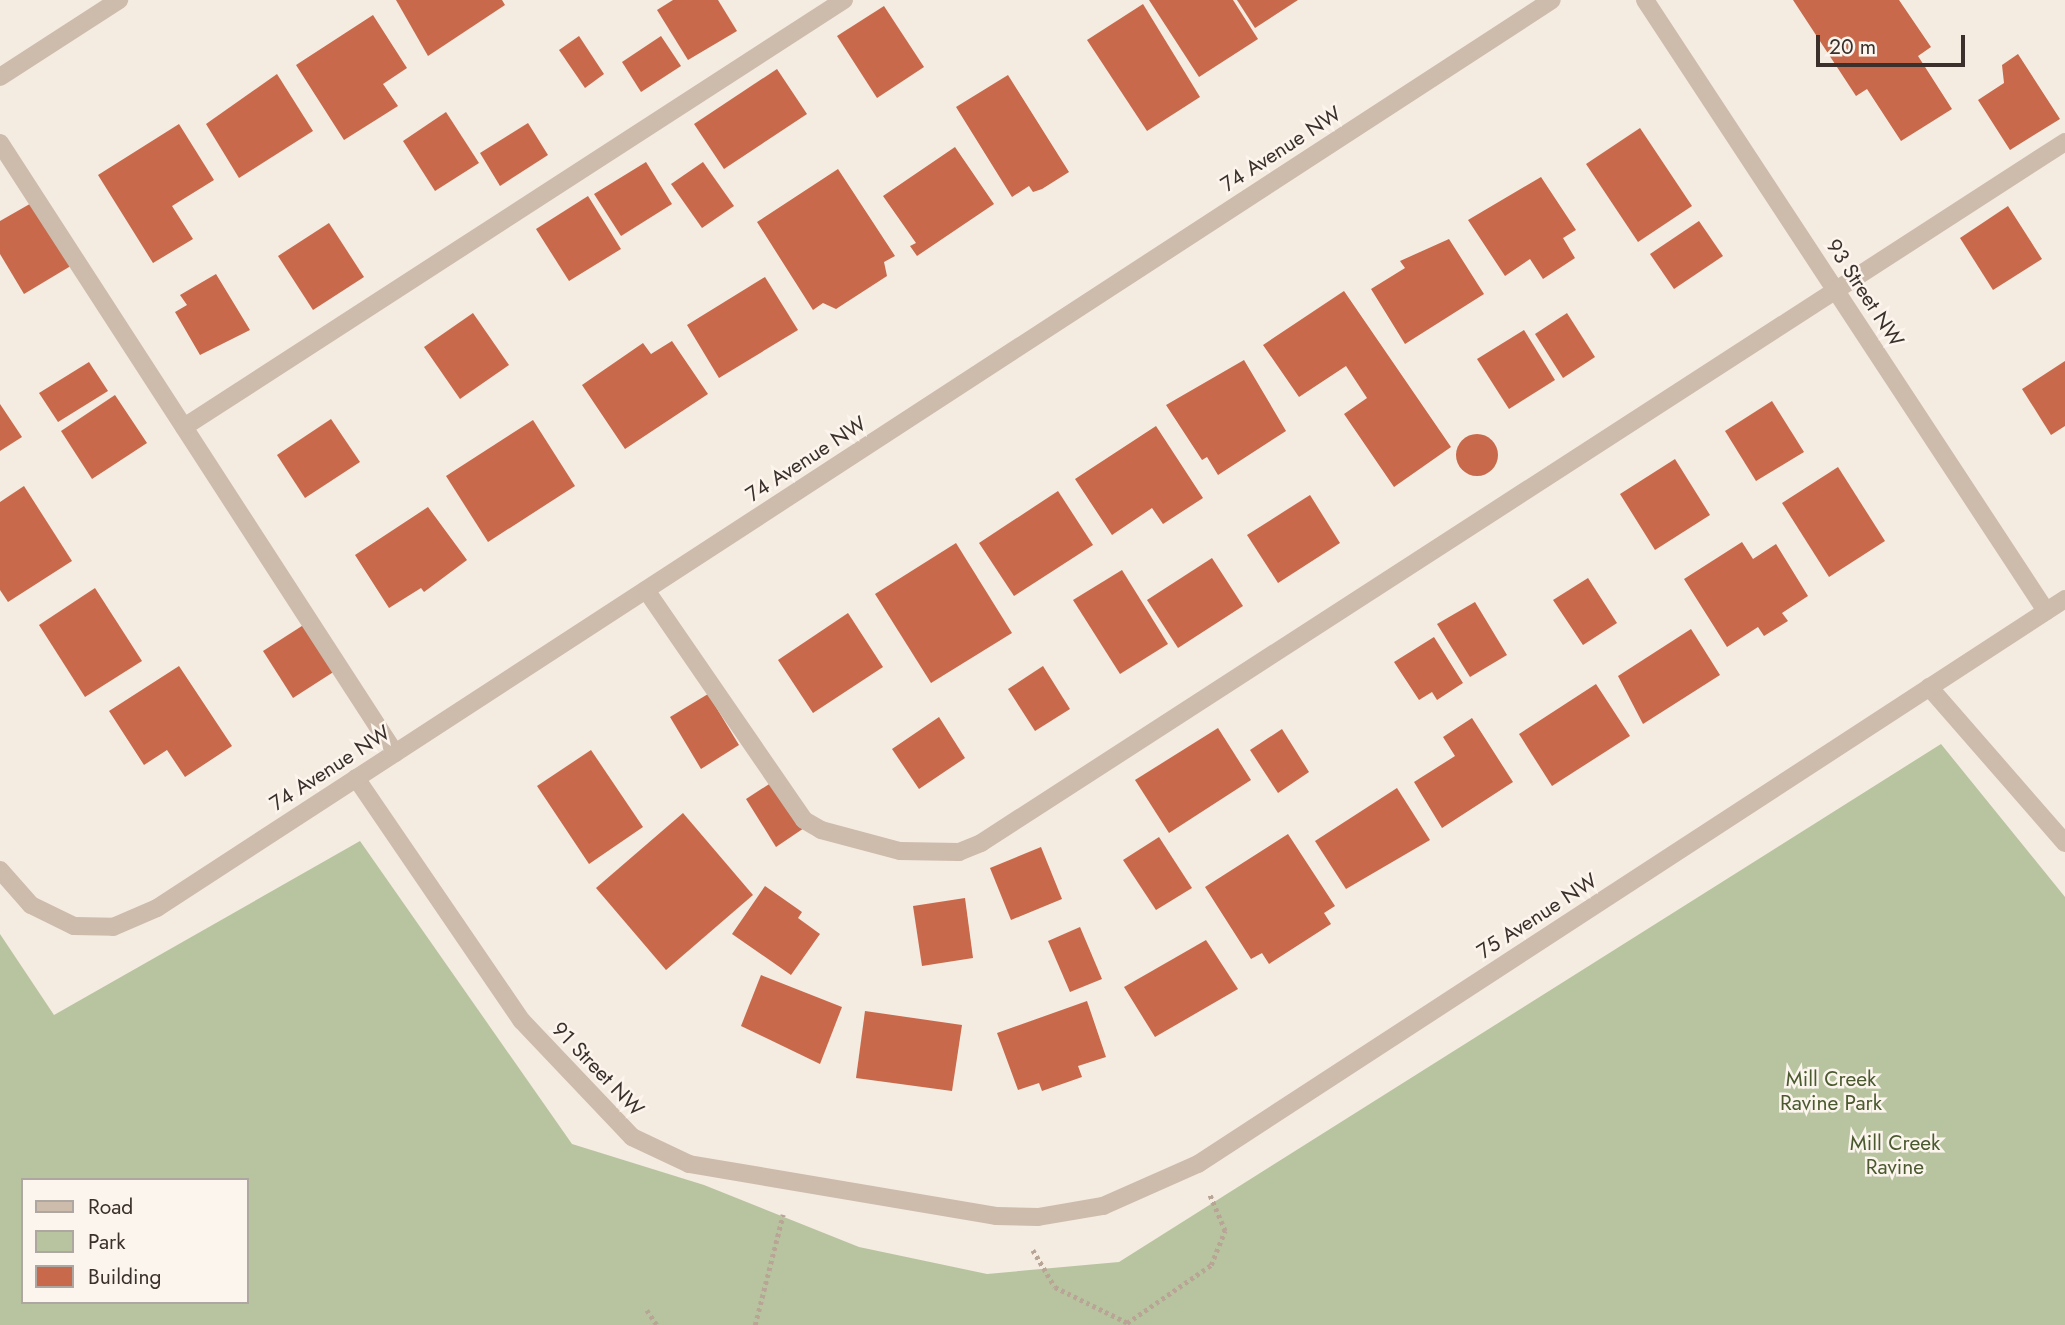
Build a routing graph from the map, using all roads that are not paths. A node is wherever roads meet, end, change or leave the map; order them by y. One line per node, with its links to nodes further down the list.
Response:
1 (119, 0): 5 (street)
2 (844, 0): 9 (street)
3 (1552, 0): 10 (street, 74 Avenue NW)
4 (1645, 0): 8 (street, 93 Street NW)
5 (0, 77)
6 (2065, 142): 8 (street)
7 (0, 144): 9 (street)
8 (1836, 291): 10 (street); 12 (street, 93 Street NW)
9 (184, 427): 14 (street)
10 (646, 590): 14 (street, 74 Avenue NW)
11 (2065, 599): 12 (street, 75 Avenue NW)
12 (2046, 611): 13 (street, 75 Avenue NW)
13 (1929, 687): 16 (street); 18 (street, 75 Avenue NW)
14 (395, 753): 15 (street, 74 Avenue NW)
15 (356, 778): 17 (street, 74 Avenue NW); 18 (street, 91 Street NW)
16 (2065, 843)
17 (0, 870)
18 (1013, 1216)

